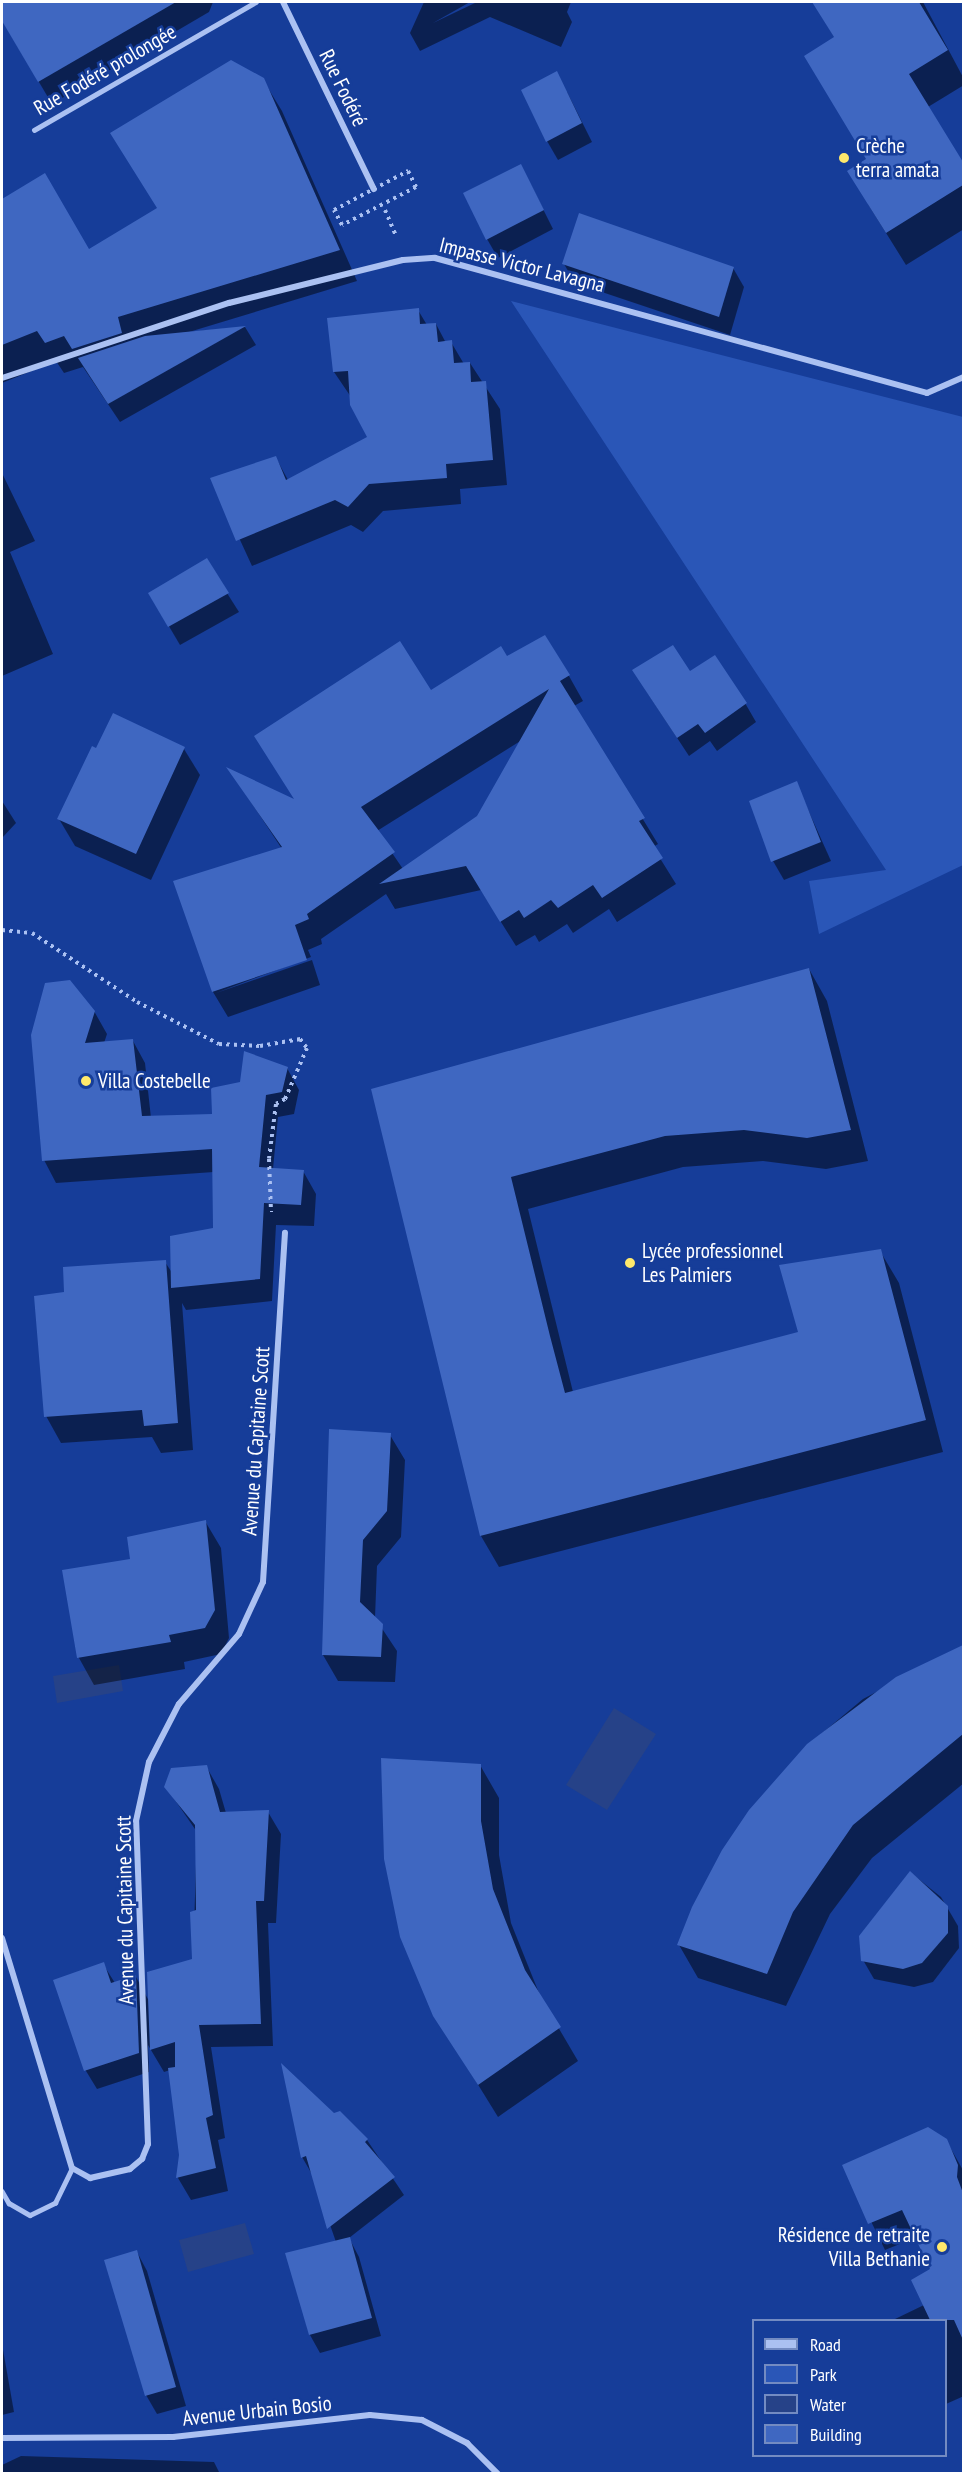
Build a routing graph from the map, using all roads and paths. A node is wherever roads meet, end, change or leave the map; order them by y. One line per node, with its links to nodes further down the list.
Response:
1 (256, 2): 3 (lane, Rue Fodéré prolongée)
2 (283, 2): 4 (street, Rue Fodéré)
3 (34, 130)
4 (374, 189)
5 (382, 204): 6 (path)
6 (395, 230)
7 (963, 377): 8 (street, Impasse Victor Lavagna)
8 (2, 378)
9 (2, 930): 10 (path)
10 (285, 1233): 12 (street, Avenue du Capitaine Scott)
11 (2, 1938): 12 (street)
12 (72, 2168): 13 (lane)
13 (2, 2191)
14 (2, 2438): 15 (street, Avenue Urbain Bosio)
15 (498, 2474)

